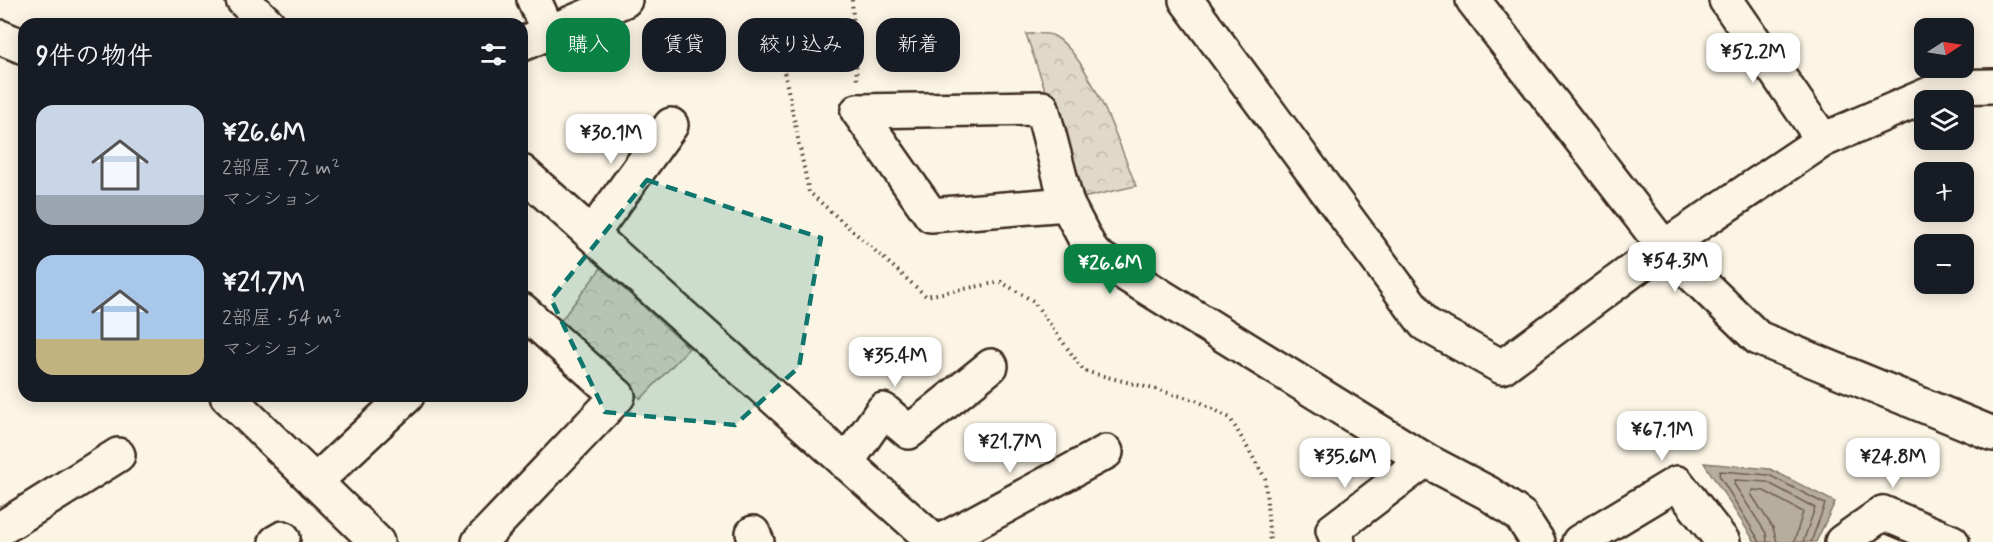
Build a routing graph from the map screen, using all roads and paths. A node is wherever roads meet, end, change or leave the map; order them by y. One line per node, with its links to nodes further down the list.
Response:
1 (243, 0): 8 (street)
2 (534, 0): 10 (street)
3 (625, 0): 10 (street)
4 (852, 0): 14 (path)
5 (1186, 0): 20 (street)
6 (1473, 0): 20 (street)
7 (1726, 0): 16 (street)
8 (262, 18)
9 (0, 37): 11 (street)
10 (536, 38)
11 (18, 44)
12 (784, 72): 36 (path)
13 (1993, 86): 16 (street)
14 (858, 111): 18 (street); 18 (street)
15 (671, 125): 19 (street)
16 (1823, 140): 20 (street)
17 (528, 177): 19 (street)
18 (1067, 204): 28 (street)
19 (592, 234): 29 (street)
20 (1664, 247): 25 (street)
21 (528, 315): 34 (street)
22 (991, 366): 29 (street)
23 (233, 402): 30 (street)
24 (401, 402): 30 (street)
25 (1993, 434)
26 (1106, 452): 35 (street)
27 (118, 455): 31 (street)
28 (1425, 460): 37 (street); 38 (street)
29 (846, 463): 35 (street)
30 (315, 482): 33 (street)
31 (0, 529)
32 (1851, 539): 41 (street)
33 (377, 542)
34 (479, 542)
35 (937, 542)
36 (1270, 542)
37 (1338, 542)
38 (1538, 542)
39 (1579, 542): 40 (street)
40 (1723, 542)
41 (1952, 542)

